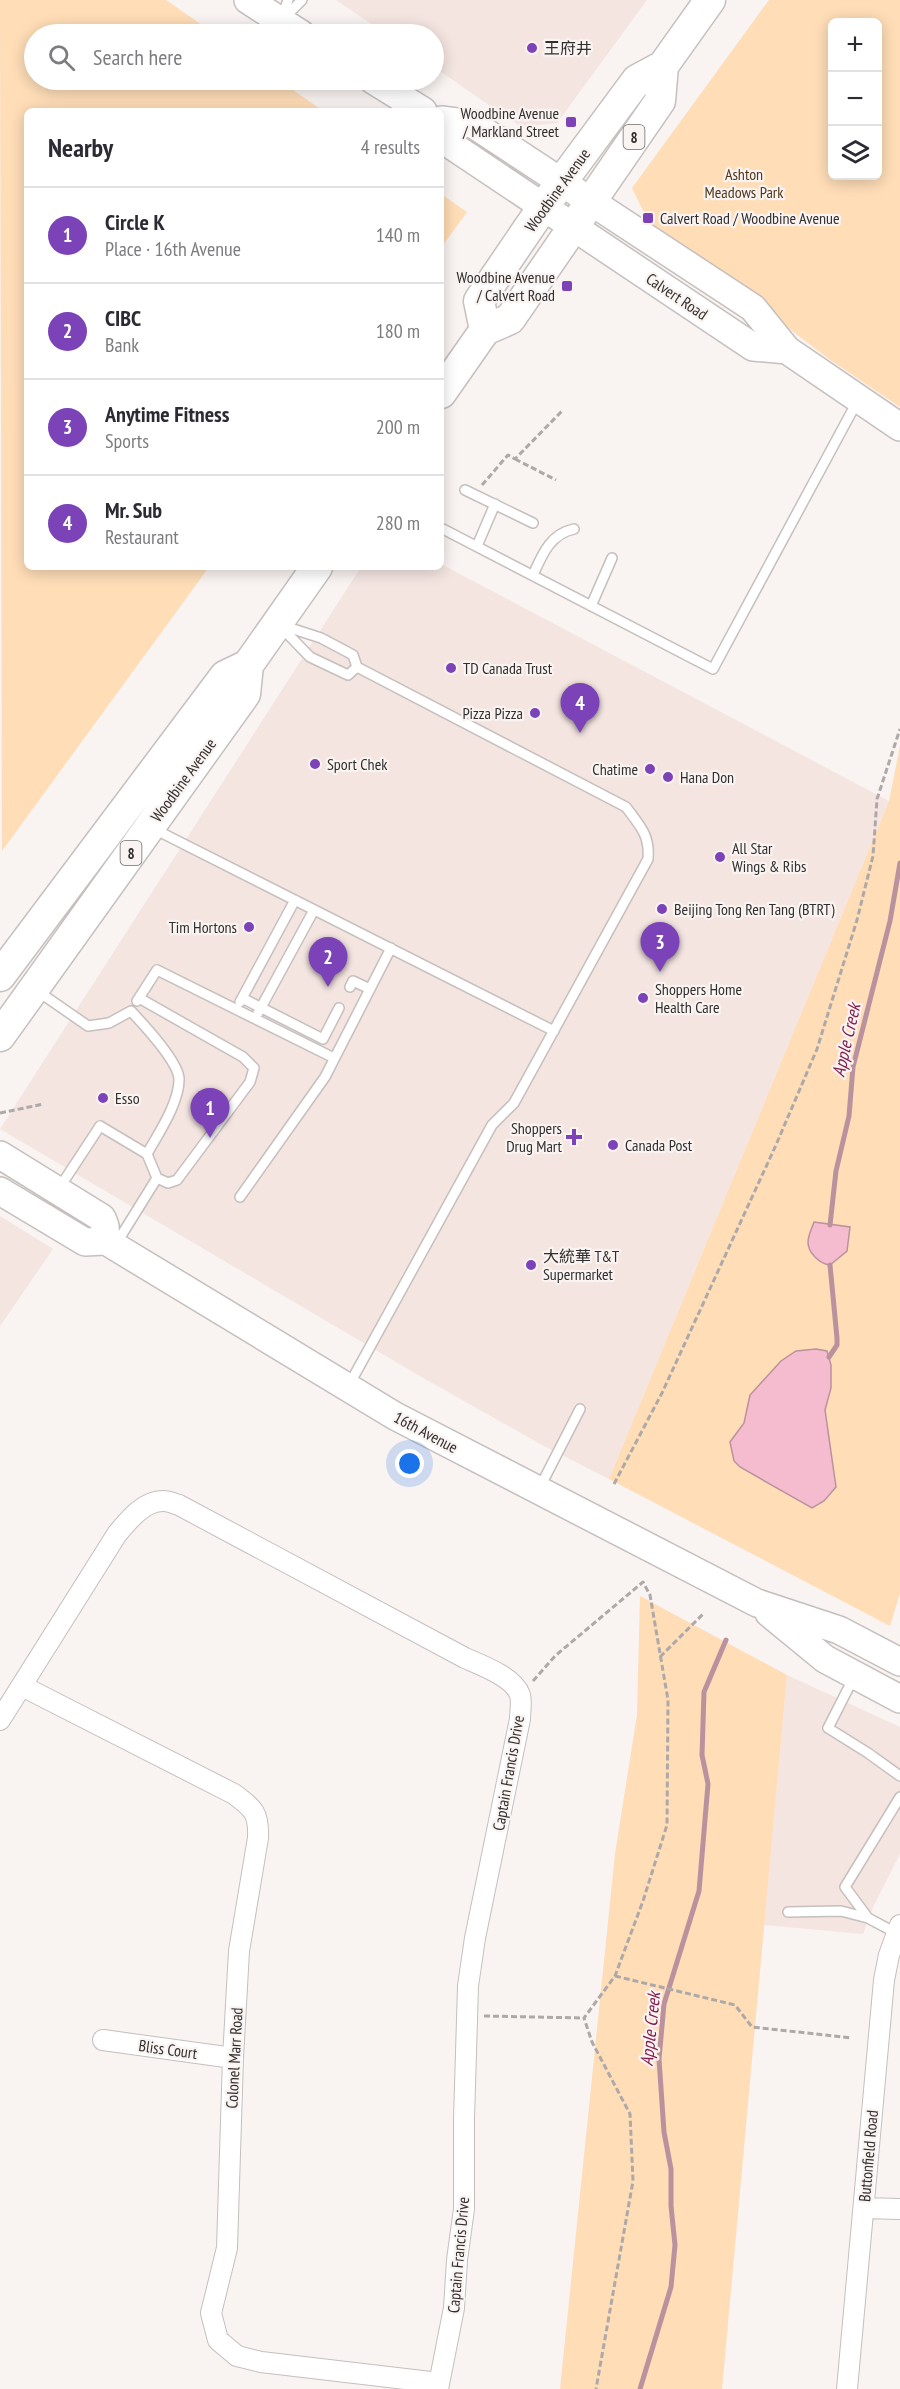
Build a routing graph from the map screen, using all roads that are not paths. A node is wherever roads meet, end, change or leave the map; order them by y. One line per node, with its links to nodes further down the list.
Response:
1 (248, 0): 4 (main road)
2 (302, 0): 4 (lane)
3 (710, 0): 5 (main road, Woodbine Avenue / 8)
4 (290, 19)
5 (663, 66): 10 (main road, Woodbine Avenue / 8); 11 (main road, Woodbine Avenue / 8)
6 (389, 90): 7 (main road)
7 (418, 108)
8 (444, 120): 10 (main road, Calvert Road)
9 (444, 134): 12 (main road, Calvert Road)
10 (561, 182): 11 (main road, Calvert Road); 12 (main road, Woodbine Avenue / 8)
11 (589, 201): 13 (main road, Woodbine Avenue / 8); 15 (main road, Calvert Road)
12 (543, 207): 13 (main road, Calvert Road); 14 (main road, Woodbine Avenue / 8)
13 (572, 226): 14 (main road, Woodbine Avenue / 8); 15 (main road, Calvert Road)
14 (486, 330): 16 (main road, Woodbine Avenue / 8)
15 (787, 350): 17 (main road, Calvert Road)
16 (444, 389)
17 (858, 399): 18 (main road, Calvert Road); 28 (lane)
18 (900, 427)
19 (470, 492): 20 (lane)
20 (495, 504): 21 (lane); 24 (lane)
21 (533, 523)
22 (574, 529): 27 (lane)
23 (444, 530): 24 (lane)
24 (477, 546): 27 (lane)
25 (612, 558): 28 (lane)
26 (315, 570): 29 (main road, Woodbine Avenue / 8)
27 (532, 575): 28 (lane)
28 (591, 606)
29 (277, 624): 30 (main road, Woodbine Avenue / 8); 31 (lane); 31 (lane)
30 (248, 665): 32 (main road, Woodbine Avenue / 8); 36 (main road, Woodbine Avenue / 8)
31 (357, 667): 47 (lane)
32 (150, 827): 33 (lane); 38 (main road, Woodbine Avenue / 8)
33 (295, 900): 34 (lane); 41 (lane)
34 (314, 910): 35 (lane); 42 (lane)
35 (391, 948): 39 (lane); 47 (lane)
36 (0, 976)
37 (350, 987): 39 (lane)
38 (33, 988): 45 (lane); 48 (main road, Woodbine Avenue / 8)
39 (369, 989): 49 (lane)
40 (139, 998): 44 (lane); 45 (lane); 52 (lane)
41 (242, 998): 42 (lane); 44 (lane)
42 (261, 1008): 43 (lane); 46 (lane)
43 (339, 1008)
44 (237, 1009): 46 (lane)
45 (131, 1011): 50 (lane)
46 (255, 1019): 49 (lane)
47 (554, 1030): 57 (lane)
48 (0, 1036)
49 (334, 1058): 55 (lane)
50 (147, 1154): 52 (lane); 54 (lane)
51 (0, 1155): 54 (main road)
52 (157, 1178): 56 (lane)
53 (0, 1191): 56 (main road, 16th Avenue)
54 (58, 1191): 56 (main road)
55 (240, 1197)
56 (110, 1244): 57 (main road, 16th Avenue)
57 (348, 1388): 59 (main road, 16th Avenue)
58 (580, 1409): 59 (lane)
59 (538, 1491): 60 (main road, 16th Avenue)
60 (757, 1603): 61 (main road, 16th Avenue); 62 (main road, 16th Avenue)
61 (900, 1662)
62 (855, 1675): 64 (main road, 16th Avenue); 66 (lane)
63 (22, 1686): 65 (street, Captain Francis Drive); 72 (street, Colonel Marr Road); 75 (street, Captain Francis Drive)
64 (900, 1699)
65 (0, 1720)
66 (900, 1776)
67 (900, 1797): 69 (lane)
68 (788, 1912): 69 (lane)
69 (868, 1918): 70 (lane)
70 (898, 1929): 73 (street, Buttonfield Road)
71 (103, 2040): 72 (street, Bliss Court)
72 (233, 2058): 75 (street, Colonel Marr Road)
73 (864, 2208): 74 (street); 76 (street, Buttonfield Road)
74 (900, 2208)
75 (439, 2386)
76 (847, 2389)

